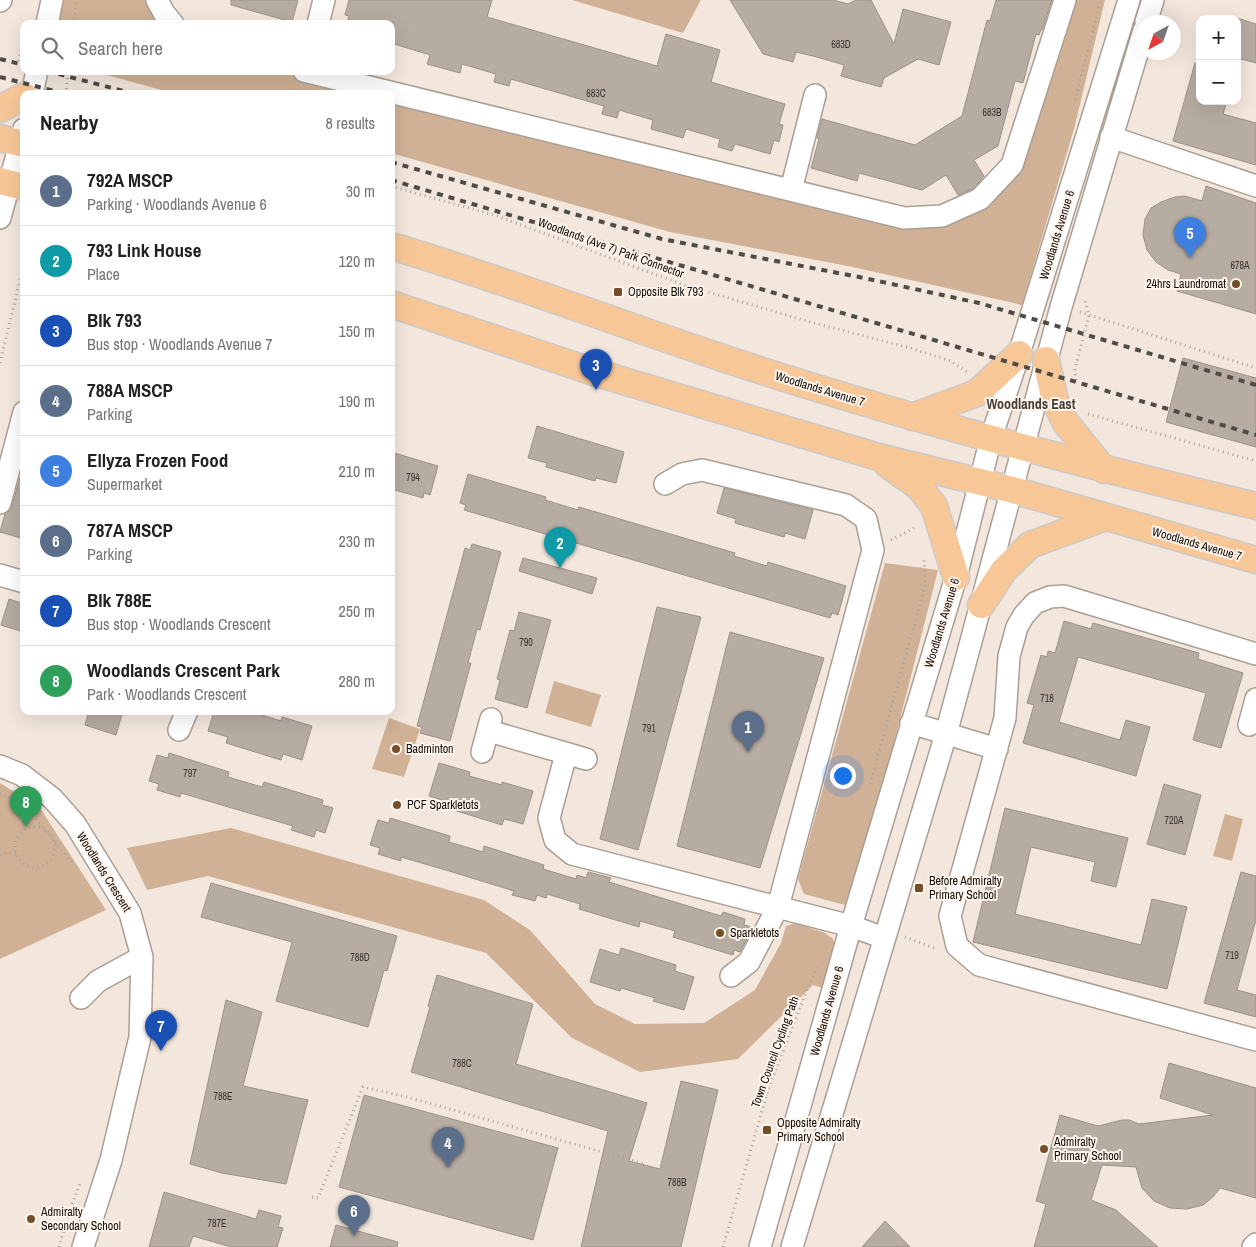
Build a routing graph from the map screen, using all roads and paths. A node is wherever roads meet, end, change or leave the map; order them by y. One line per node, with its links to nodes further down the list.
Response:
1 (52, 0): 10 (street)
2 (76, 0): 11 (path)
3 (157, 0): 12 (street)
4 (324, 0): 13 (street)
5 (1065, 0): 29 (street)
6 (1101, 0): 22 (path)
7 (1129, 0): 35 (street, Woodlands Avenue 6)
8 (1153, 0): 9 (street)
9 (1148, 15)
10 (48, 20)
11 (74, 20)
12 (170, 20)
13 (319, 20)
14 (1136, 56): 24 (street, Woodlands Avenue 6)
15 (68, 75): 17 (path)
16 (321, 75): 18 (street)
17 (66, 90)
18 (383, 90)
19 (395, 93): 29 (street)
20 (815, 95): 29 (street)
21 (20, 96): 23 (main road)
22 (1074, 101)
23 (0, 109)
24 (1111, 137): 27 (street); 34 (street, Woodlands Avenue 6)
25 (17, 138): 26 (street)
26 (11, 184): 30 (street)
27 (1256, 186)
28 (395, 187): 38 (path, Woodlands (Ave 7) Park Connector)
29 (791, 190)
30 (0, 218)
31 (395, 247): 41 (main road, Woodlands Avenue 7)
32 (20, 280): 37 (path)
33 (395, 305): 45 (main road, Woodlands Avenue 7)
34 (1061, 307): 36 (street, Woodlands Avenue 6); 39 (path)
35 (1019, 354): 41 (main road); 43 (street, Woodlands Avenue 6)
36 (1046, 360): 44 (street, Woodlands Avenue 6); 47 (main road)
37 (0, 363)
38 (975, 368)
39 (1256, 368)
40 (1087, 413): 46 (path)
41 (912, 417): 43 (main road, Woodlands Avenue 7)
42 (20, 427): 51 (street)
43 (991, 438): 44 (main road, Woodlands Avenue 7); 48 (street, Woodlands Avenue 6)
44 (1022, 447): 47 (main road, Woodlands Avenue 7); 50 (street, Woodlands Avenue 6)
45 (875, 456): 48 (main road, Woodlands Avenue 7); 59 (main road)
46 (1256, 461)
47 (1104, 470): 52 (main road, Woodlands Avenue 7)
48 (979, 482): 50 (main road, Woodlands Avenue 7); 59 (street, Woodlands Avenue 6)
49 (664, 484): 55 (street)
50 (1013, 490): 53 (main road, Woodlands Avenue 7); 61 (street, Woodlands Avenue 6)
51 (0, 504)
52 (1256, 506)
53 (1106, 517): 57 (main road, Woodlands Avenue 7); 61 (main road)
54 (921, 524): 55 (path)
55 (873, 550): 76 (street)
56 (924, 552): 70 (path)
57 (1256, 560)
58 (0, 575): 60 (street)
59 (956, 577): 64 (street, Woodlands Avenue 6)
60 (20, 581)
61 (981, 605): 66 (street, Woodlands Avenue 6)
62 (1256, 654): 67 (street)
63 (1256, 699): 65 (street)
64 (911, 723): 66 (street); 77 (street, Woodlands Avenue 6)
65 (1248, 725)
66 (946, 734): 67 (street); 78 (street, Woodlands Avenue 6)
67 (997, 749): 83 (street)
68 (482, 752): 76 (street)
69 (0, 766): 79 (street, Woodlands Crescent)
70 (870, 785)
71 (0, 793): 72 (path)
72 (52, 836): 73 (path); 73 (path); 75 (path)
73 (16, 854): 74 (path)
74 (0, 855)
75 (75, 866)
76 (778, 907): 77 (street); 81 (street)
77 (851, 926): 78 (street); 90 (street, Woodlands Avenue 6)
78 (884, 938): 91 (street, Woodlands Avenue 6)
79 (142, 957): 82 (street); 88 (street, Woodlands Crescent)
80 (820, 959): 89 (path, Town Council Cycling Path)
81 (731, 976)
82 (81, 998)
83 (1256, 1040)
84 (645, 1164): 86 (path)
85 (83, 1176): 87 (path)
86 (312, 1197)
87 (59, 1247)
88 (83, 1247)
89 (723, 1247)
90 (760, 1247)
91 (792, 1247)

